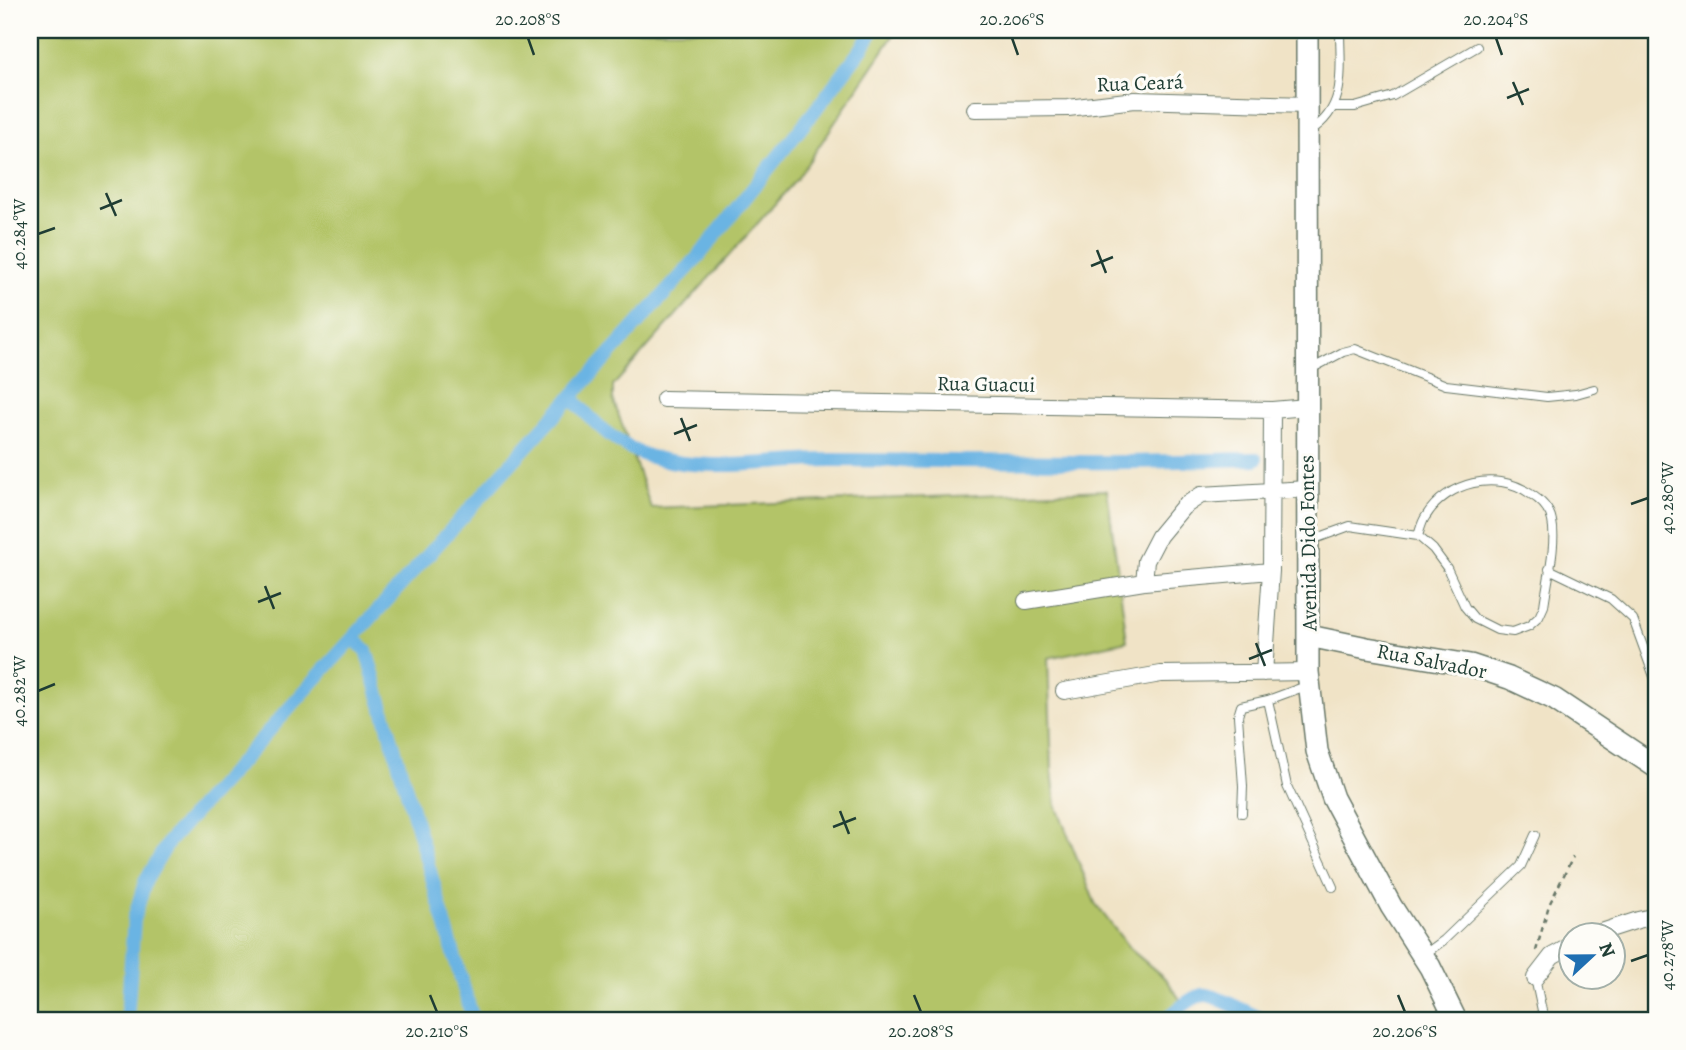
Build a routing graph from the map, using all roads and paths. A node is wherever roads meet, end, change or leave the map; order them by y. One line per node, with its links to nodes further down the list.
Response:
1 (1307, 30): 4 (street, Avenida Dido Fontes)
2 (1340, 30): 5 (lane)
3 (1477, 47): 5 (lane)
4 (1307, 105): 6 (street, Rua Ceará); 7 (street, Avenida Dido Fontes)
5 (1333, 107): 7 (lane)
6 (975, 109)
7 (1307, 133): 8 (street, Avenida Dido Fontes)
8 (1307, 371): 9 (lane); 11 (street, Avenida Dido Fontes)
9 (1594, 389)
10 (664, 399): 12 (street, Rua Guacui)
11 (1307, 407): 12 (street, Rua Guacui); 13 (street, Avenida Dido Fontes)
12 (1272, 410): 14 (street)
13 (1308, 489): 14 (street); 16 (street, Avenida Dido Fontes)
14 (1270, 492): 18 (street); 19 (street)
15 (1418, 536): 16 (lane); 17 (lane); 17 (lane)
16 (1308, 541): 21 (street, Avenida Dido Fontes)
17 (1549, 569): 24 (lane)
18 (1271, 571): 19 (street); 22 (street)
19 (1144, 582): 20 (street)
20 (1026, 601)
21 (1310, 636): 23 (street, Avenida Dido Fontes); 27 (street, Rua Salvador)
22 (1264, 673): 23 (street); 25 (street)
23 (1309, 678): 26 (lane); 35 (street, Avenida Dido Fontes)
24 (1656, 682)
25 (1064, 691)
26 (1268, 700): 28 (lane); 31 (lane)
27 (1656, 767)
28 (1242, 813)
29 (1535, 835): 35 (lane)
30 (1573, 858): 36 (path)
31 (1333, 887)
32 (1656, 916): 33 (street)
33 (1626, 924)
34 (1556, 954): 36 (street)
35 (1423, 956): 38 (street, Avenida Dido Fontes)
36 (1535, 978): 39 (lane)
37 (1656, 1014): 40 (path)
38 (1456, 1020)
39 (1544, 1020)
40 (1641, 1020)

